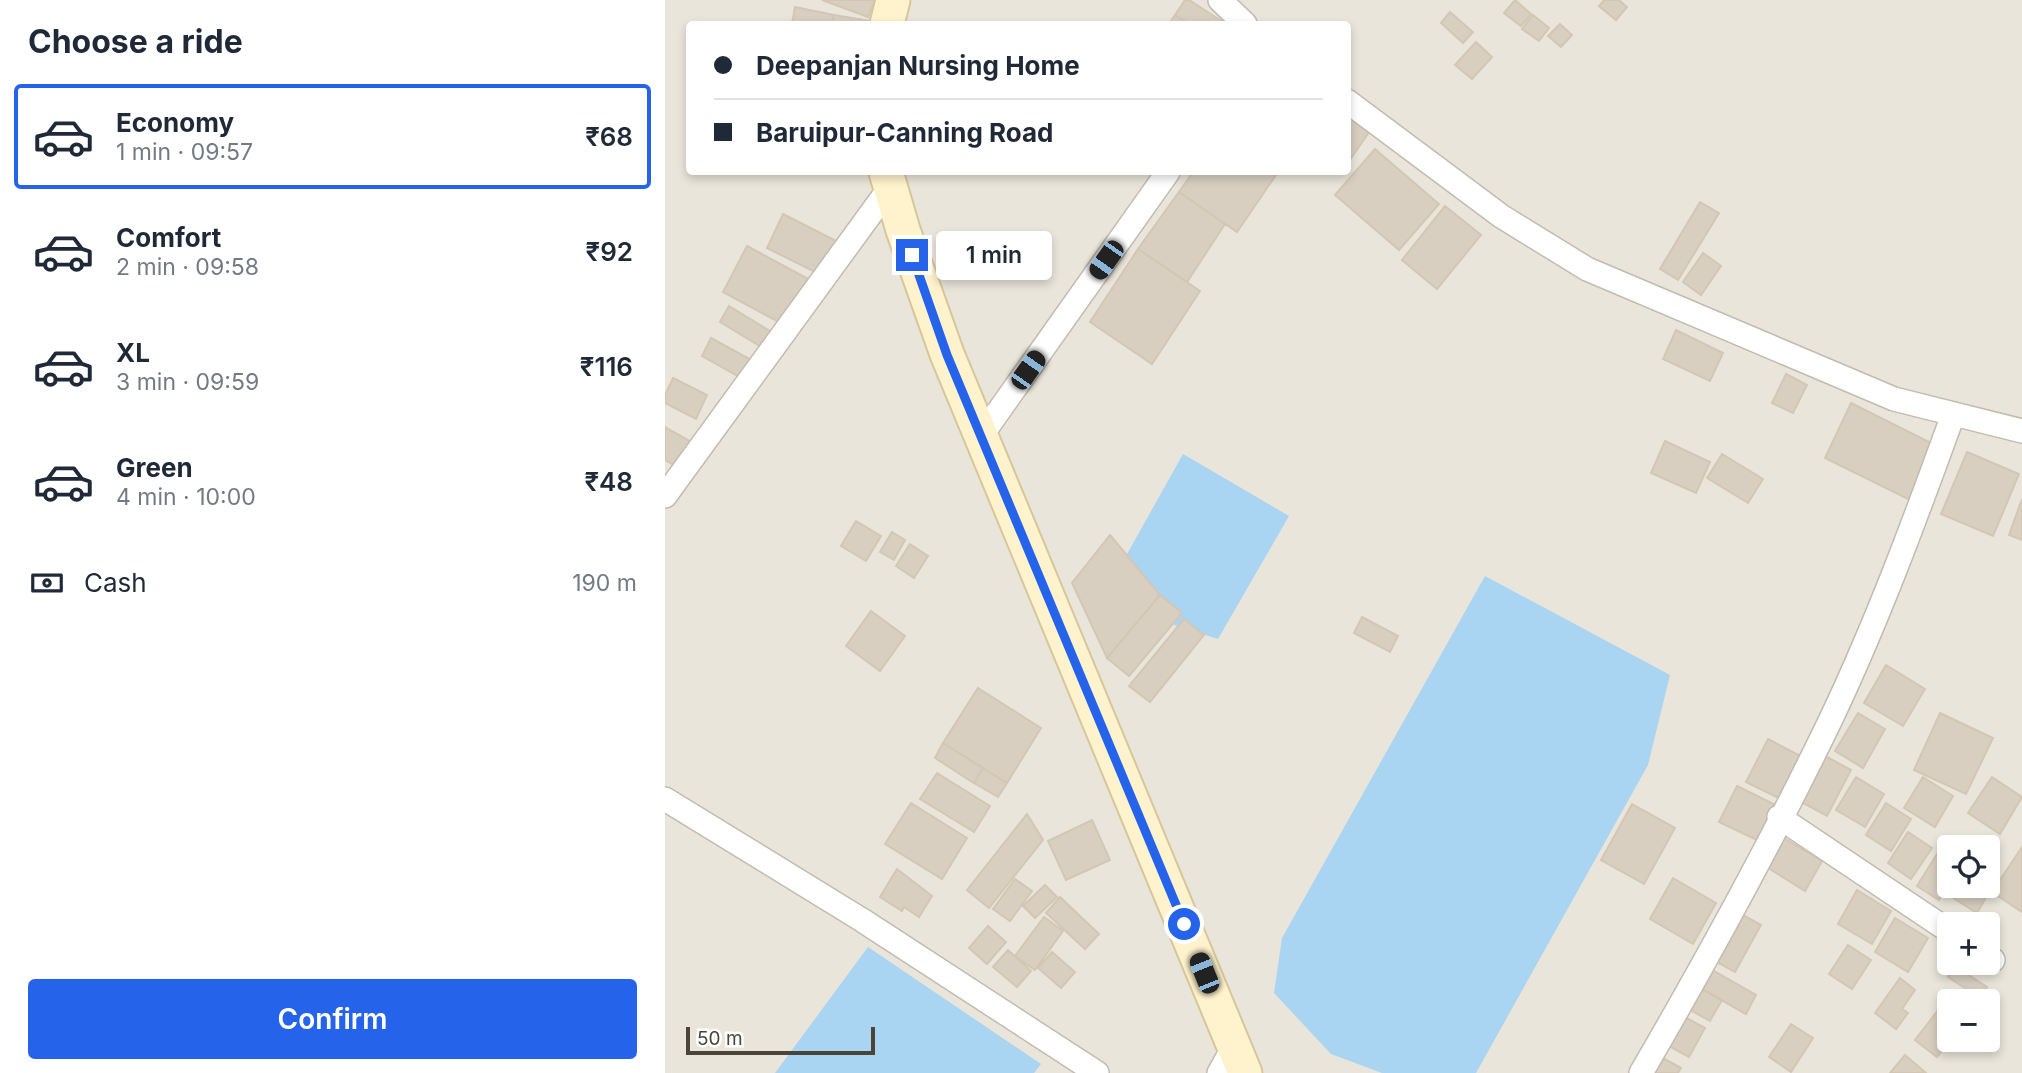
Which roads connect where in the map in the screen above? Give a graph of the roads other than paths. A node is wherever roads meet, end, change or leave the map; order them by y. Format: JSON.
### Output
{"nodes":[{"id":1,"x":893,"y":0,"type":"edge"},
{"id":2,"x":1220,"y":0,"type":"edge"},
{"id":3,"x":888,"y":21,"type":"edge"},
{"id":4,"x":1242,"y":21,"type":"edge"},
{"id":5,"x":1351,"y":104,"type":"edge"},
{"id":6,"x":1166,"y":175,"type":"edge"},
{"id":7,"x":889,"y":179,"type":"edge"},
{"id":8,"x":1954,"y":415,"type":"junction"},
{"id":9,"x":2022,"y":431,"type":"edge"},
{"id":10,"x":981,"y":436,"type":"junction"},
{"id":11,"x":665,"y":496,"type":"edge"},
{"id":12,"x":665,"y":799,"type":"edge"},
{"id":13,"x":1779,"y":817,"type":"junction"},
{"id":14,"x":1937,"y":923,"type":"edge"},
{"id":15,"x":1233,"y":1064,"type":"edge"},
{"id":16,"x":1097,"y":1073,"type":"edge"},
{"id":17,"x":1641,"y":1073,"type":"edge"}],
"edges":[{"from":1,"to":3,"type":"main road"},
{"from":2,"to":4,"type":"street"},
{"from":5,"to":8,"type":"street"},
{"from":6,"to":10,"type":"street"},
{"from":7,"to":10,"type":"main road"},
{"from":7,"to":11,"type":"street"},
{"from":8,"to":9,"type":"street"},
{"from":8,"to":13,"type":"street"},
{"from":10,"to":15,"type":"main road"},
{"from":12,"to":16,"type":"street"},
{"from":13,"to":14,"type":"street"},
{"from":13,"to":17,"type":"street"}]}
